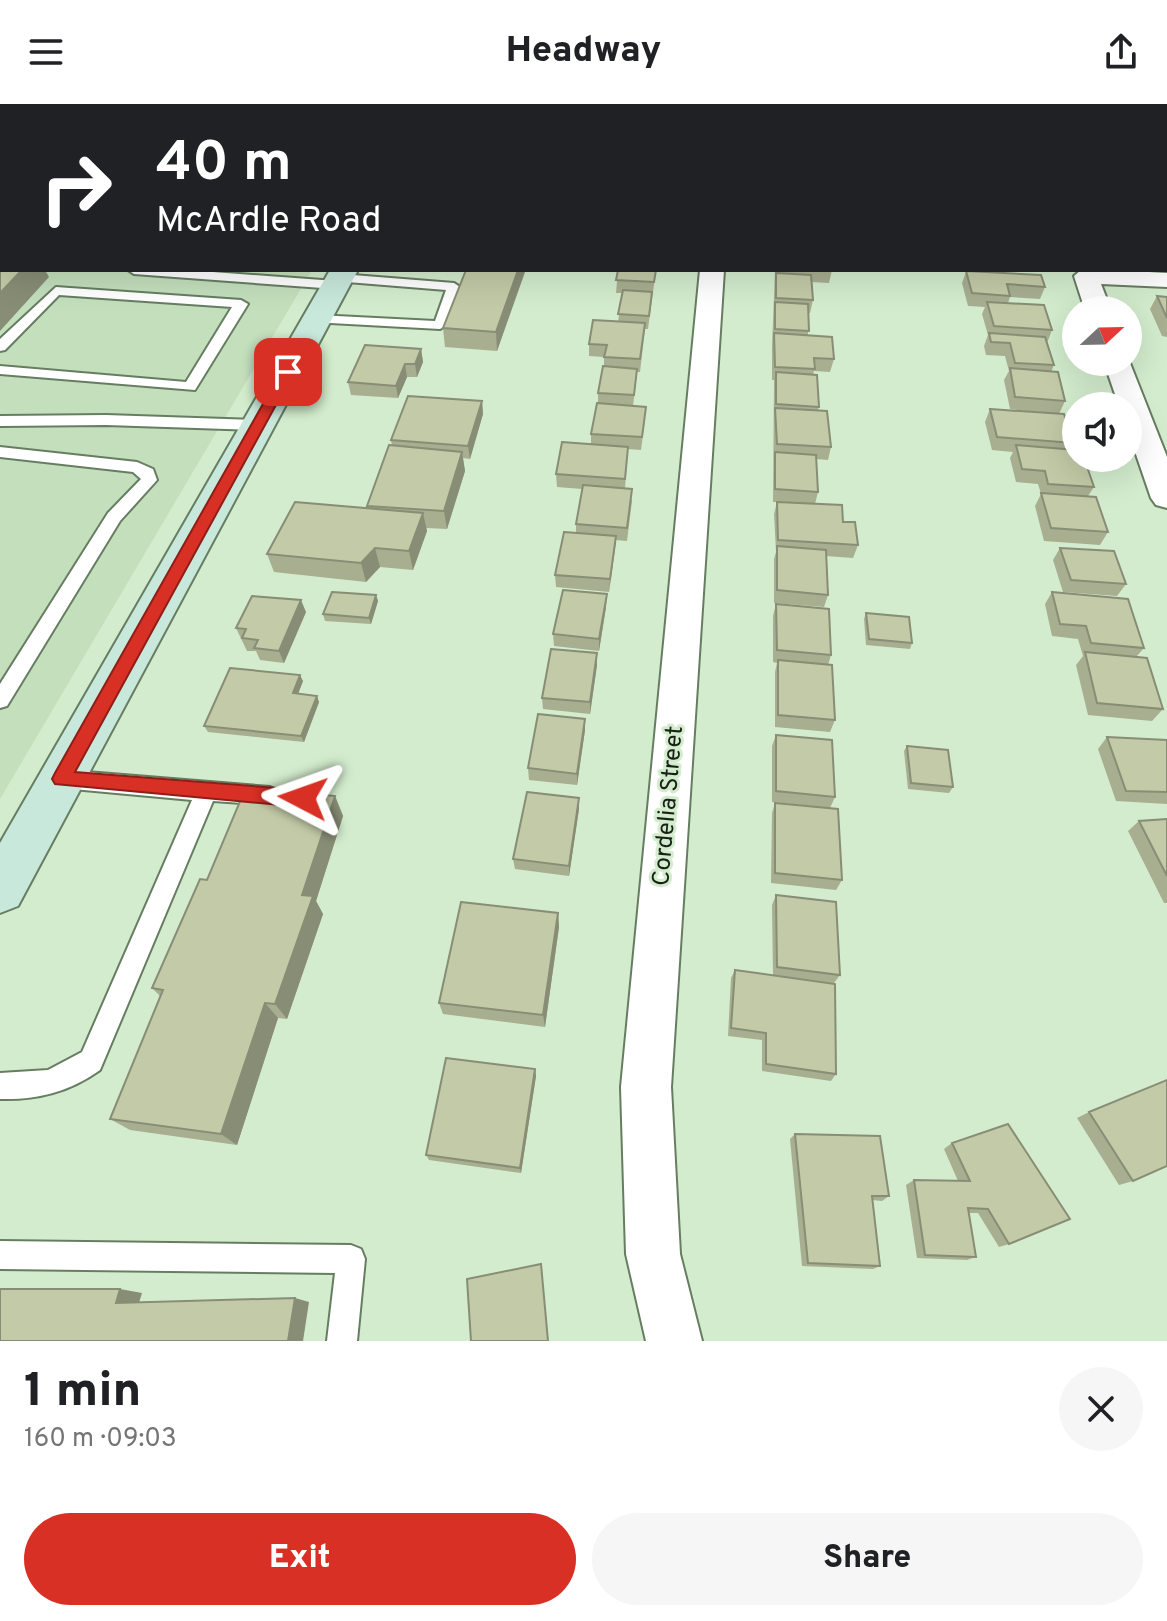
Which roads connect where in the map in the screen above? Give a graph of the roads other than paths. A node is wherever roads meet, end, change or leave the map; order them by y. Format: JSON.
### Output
{"nodes":[{"id":1,"x":186,"y":272,"type":"edge"},
{"id":2,"x":712,"y":272,"type":"edge"},
{"id":3,"x":340,"y":278,"type":"edge"},
{"id":4,"x":1167,"y":280,"type":"edge"},
{"id":5,"x":1093,"y":296,"type":"edge"},
{"id":6,"x":317,"y":319,"type":"junction"},
{"id":7,"x":0,"y":347,"type":"edge"},
{"id":8,"x":0,"y":370,"type":"edge"},
{"id":9,"x":1122,"y":376,"type":"edge"},
{"id":10,"x":0,"y":421,"type":"edge"},
{"id":11,"x":258,"y":425,"type":"junction"},
{"id":12,"x":0,"y":452,"type":"edge"},
{"id":13,"x":1167,"y":498,"type":"edge"},
{"id":14,"x":0,"y":700,"type":"edge"},
{"id":15,"x":62,"y":779,"type":"junction"},
{"id":16,"x":206,"y":792,"type":"junction"},
{"id":17,"x":289,"y":798,"type":"edge"},
{"id":18,"x":0,"y":890,"type":"edge"},
{"id":19,"x":0,"y":1086,"type":"edge"},
{"id":20,"x":0,"y":1255,"type":"edge"},
{"id":21,"x":342,"y":1341,"type":"edge"},
{"id":22,"x":674,"y":1341,"type":"edge"}],
"edges":[{"from":1,"to":3,"type":"lane"},
{"from":2,"to":22,"type":"street","name":"Cordelia Street"},
{"from":3,"to":6,"type":"main road"},
{"from":3,"to":6,"type":"lane"},
{"from":4,"to":5,"type":"street"},
{"from":6,"to":11,"type":"main road"},
{"from":7,"to":8,"type":"lane"},
{"from":9,"to":13,"type":"street"},
{"from":10,"to":11,"type":"lane"},
{"from":11,"to":15,"type":"main road"},
{"from":12,"to":14,"type":"lane"},
{"from":15,"to":16,"type":"lane"},
{"from":15,"to":18,"type":"main road"},
{"from":16,"to":17,"type":"lane"},
{"from":16,"to":19,"type":"lane"},
{"from":20,"to":21,"type":"lane"}]}
